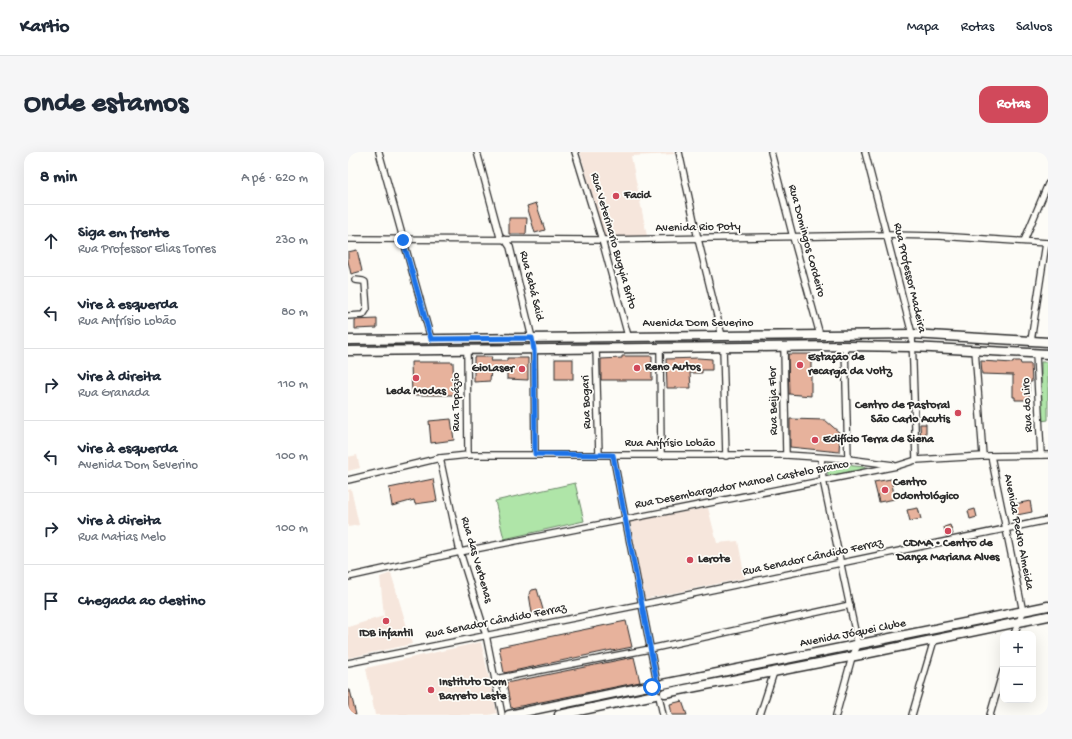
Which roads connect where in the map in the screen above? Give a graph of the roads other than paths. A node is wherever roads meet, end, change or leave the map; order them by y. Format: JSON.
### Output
{"nodes":[{"id":1,"x":379,"y":152,"type":"edge"},
{"id":2,"x":477,"y":152,"type":"edge"},
{"id":3,"x":575,"y":152,"type":"edge"},
{"id":4,"x":679,"y":152,"type":"edge"},
{"id":5,"x":771,"y":152,"type":"edge"},
{"id":6,"x":865,"y":152,"type":"edge"},
{"id":7,"x":1048,"y":184,"type":"edge"},
{"id":8,"x":887,"y":235,"type":"junction"},
{"id":9,"x":793,"y":237,"type":"junction"},
{"id":10,"x":348,"y":239,"type":"edge"},
{"id":11,"x":698,"y":239,"type":"junction"},
{"id":12,"x":403,"y":240,"type":"junction"},
{"id":13,"x":506,"y":240,"type":"junction"},
{"id":14,"x":602,"y":240,"type":"junction"},
{"id":15,"x":1024,"y":241,"type":"junction"},
{"id":16,"x":1047,"y":243,"type":"edge"},
{"id":17,"x":355,"y":280,"type":"dead end"},
{"id":18,"x":348,"y":316,"type":"edge"},
{"id":19,"x":820,"y":334,"type":"junction"},
{"id":20,"x":912,"y":334,"type":"junction"},
{"id":21,"x":628,"y":336,"type":"junction"},
{"id":22,"x":722,"y":336,"type":"junction"},
{"id":23,"x":532,"y":338,"type":"junction"},
{"id":24,"x":431,"y":339,"type":"junction"},
{"id":25,"x":348,"y":340,"type":"edge"},
{"id":26,"x":1031,"y":341,"type":"junction"},
{"id":27,"x":1048,"y":342,"type":"edge"},
{"id":28,"x":845,"y":346,"type":"junction"},
{"id":29,"x":723,"y":347,"type":"junction"},
{"id":30,"x":784,"y":347,"type":"junction"},
{"id":31,"x":912,"y":347,"type":"junction"},
{"id":32,"x":596,"y":348,"type":"junction"},
{"id":33,"x":660,"y":348,"type":"junction"},
{"id":34,"x":468,"y":350,"type":"junction"},
{"id":35,"x":534,"y":350,"type":"junction"},
{"id":36,"x":976,"y":350,"type":"junction"},
{"id":37,"x":348,"y":351,"type":"edge"},
{"id":38,"x":1036,"y":353,"type":"junction"},
{"id":39,"x":1048,"y":354,"type":"edge"},
{"id":40,"x":535,"y":454,"type":"junction"},
{"id":41,"x":468,"y":455,"type":"junction"},
{"id":42,"x":599,"y":455,"type":"junction"},
{"id":43,"x":613,"y":455,"type":"junction"},
{"id":44,"x":786,"y":455,"type":"junction"},
{"id":45,"x":1041,"y":455,"type":"junction"},
{"id":46,"x":1048,"y":455,"type":"edge"},
{"id":47,"x":661,"y":456,"type":"junction"},
{"id":48,"x":726,"y":456,"type":"junction"},
{"id":49,"x":983,"y":456,"type":"junction"},
{"id":50,"x":991,"y":456,"type":"junction"},
{"id":51,"x":440,"y":458,"type":"junction"},
{"id":52,"x":821,"y":458,"type":"junction"},
{"id":53,"x":848,"y":459,"type":"junction"},
{"id":54,"x":916,"y":460,"type":"junction"},
{"id":55,"x":897,"y":466,"type":"junction"},
{"id":56,"x":348,"y":480,"type":"edge"},
{"id":57,"x":824,"y":480,"type":"junction"},
{"id":58,"x":625,"y":519,"type":"junction"},
{"id":59,"x":1048,"y":520,"type":"edge"},
{"id":60,"x":1006,"y":530,"type":"junction"},
{"id":61,"x":460,"y":552,"type":"junction"},
{"id":62,"x":841,"y":563,"type":"junction"},
{"id":63,"x":348,"y":578,"type":"edge"},
{"id":64,"x":642,"y":604,"type":"junction"},
{"id":65,"x":850,"y":605,"type":"junction"},
{"id":66,"x":1048,"y":606,"type":"edge"},
{"id":67,"x":1023,"y":612,"type":"junction"},
{"id":68,"x":1048,"y":616,"type":"edge"},
{"id":69,"x":1018,"y":622,"type":"junction"},
{"id":70,"x":1015,"y":631,"type":"edge"},
{"id":71,"x":486,"y":635,"type":"junction"},
{"id":72,"x":934,"y":640,"type":"junction"},
{"id":73,"x":858,"y":645,"type":"junction"},
{"id":74,"x":650,"y":649,"type":"junction"},
{"id":75,"x":852,"y":657,"type":"junction"},
{"id":76,"x":348,"y":663,"type":"edge"},
{"id":77,"x":774,"y":672,"type":"junction"},
{"id":78,"x":495,"y":679,"type":"junction"},
{"id":79,"x":1000,"y":681,"type":"edge"},
{"id":80,"x":659,"y":689,"type":"junction"},
{"id":81,"x":502,"y":715,"type":"edge"},
{"id":82,"x":509,"y":715,"type":"edge"},
{"id":83,"x":559,"y":715,"type":"edge"},
{"id":84,"x":663,"y":715,"type":"edge"},
{"id":85,"x":760,"y":715,"type":"edge"},
{"id":86,"x":836,"y":715,"type":"edge"},
{"id":87,"x":912,"y":715,"type":"edge"},
{"id":88,"x":990,"y":715,"type":"edge"}],
"edges":[{"from":1,"to":12,"type":"street"},
{"from":2,"to":13,"type":"street","name":"Rua Sabá Said"},
{"from":3,"to":14,"type":"street","name":"Rua Veterinario Bugyia Brito"},
{"from":4,"to":11,"type":"street"},
{"from":5,"to":9,"type":"street","name":"Rua Domingos Cordeiro"},
{"from":6,"to":8,"type":"street","name":"Rua Professor Madeira"},
{"from":7,"to":15,"type":"street"},
{"from":8,"to":9,"type":"street","name":"Avenida Rio Poty"},
{"from":8,"to":15,"type":"street","name":"Avenida Rio Poty"},
{"from":8,"to":20,"type":"street","name":"Rua Professor Madeira"},
{"from":9,"to":11,"type":"street","name":"Avenida Rio Poty"},
{"from":9,"to":19,"type":"street","name":"Rua Domingos Cordeiro"},
{"from":10,"to":12,"type":"street","name":"Avenida Rio Poty"},
{"from":11,"to":14,"type":"street","name":"Avenida Rio Poty"},
{"from":11,"to":22,"type":"street"},
{"from":12,"to":13,"type":"street","name":"Avenida Rio Poty"},
{"from":12,"to":24,"type":"street"},
{"from":13,"to":14,"type":"street","name":"Avenida Rio Poty"},
{"from":13,"to":23,"type":"street","name":"Rua Sabá Said"},
{"from":14,"to":21,"type":"street","name":"Rua Veterinario Bugyia Brito"},
{"from":15,"to":16,"type":"street","name":"Avenida Rio Poty"},
{"from":16,"to":26,"type":"street"},
{"from":17,"to":18,"type":"street"},
{"from":19,"to":20,"type":"main road","name":"Avenida Dom Severino"},
{"from":19,"to":22,"type":"main road","name":"Avenida Dom Severino"},
{"from":20,"to":26,"type":"main road","name":"Avenida Dom Severino"},
{"from":20,"to":31,"type":"street","name":"Rua Professor Madeira"},
{"from":21,"to":22,"type":"main road","name":"Avenida Dom Severino"},
{"from":21,"to":23,"type":"main road","name":"Avenida Dom Severino"},
{"from":23,"to":24,"type":"main road","name":"Avenida Dom Severino"},
{"from":23,"to":35,"type":"street","name":"Rua Sabá Said"},
{"from":24,"to":25,"type":"main road","name":"Avenida Dom Severino"},
{"from":26,"to":27,"type":"main road","name":"Avenida Dom Severino"},
{"from":28,"to":30,"type":"main road","name":"Avenida Dom Severino"},
{"from":28,"to":31,"type":"main road","name":"Avenida Dom Severino"},
{"from":28,"to":53,"type":"street"},
{"from":29,"to":30,"type":"main road","name":"Avenida Dom Severino"},
{"from":29,"to":33,"type":"main road","name":"Avenida Dom Severino"},
{"from":29,"to":48,"type":"street"},
{"from":30,"to":44,"type":"street","name":"Rua Beija Flor"},
{"from":31,"to":36,"type":"main road","name":"Avenida Dom Severino"},
{"from":31,"to":54,"type":"street","name":"Rua Professor Madeira"},
{"from":32,"to":33,"type":"main road","name":"Avenida Dom Severino"},
{"from":32,"to":35,"type":"main road","name":"Avenida Dom Severino"},
{"from":32,"to":42,"type":"street","name":"Rua Bogari"},
{"from":33,"to":47,"type":"street"},
{"from":34,"to":35,"type":"main road","name":"Avenida Dom Severino"},
{"from":34,"to":37,"type":"main road","name":"Avenida Dom Severino"},
{"from":34,"to":41,"type":"street","name":"Rua Topázio"},
{"from":35,"to":40,"type":"street","name":"Rua Sabá Said"},
{"from":36,"to":38,"type":"main road","name":"Avenida Dom Severino"},
{"from":36,"to":49,"type":"street"},
{"from":38,"to":39,"type":"main road","name":"Avenida Dom Severino"},
{"from":38,"to":45,"type":"street","name":"Rua do Liro"},
{"from":40,"to":41,"type":"street","name":"Rua Anfrísio Lobão"},
{"from":40,"to":42,"type":"street","name":"Rua Anfrísio Lobão"},
{"from":41,"to":51,"type":"street","name":"Rua Anfrísio Lobão"},
{"from":42,"to":43,"type":"street","name":"Rua Anfrísio Lobão"},
{"from":43,"to":47,"type":"street","name":"Rua Anfrísio Lobão"},
{"from":43,"to":58,"type":"street"},
{"from":44,"to":48,"type":"street","name":"Rua Anfrísio Lobão"},
{"from":44,"to":52,"type":"street","name":"Rua Anfrísio Lobão"},
{"from":45,"to":46,"type":"street","name":"Rua Desembargador Manoel Castelo Branco"},
{"from":45,"to":50,"type":"street","name":"Rua Desembargador Manoel Castelo Branco"},
{"from":47,"to":48,"type":"street","name":"Rua Anfrísio Lobão"},
{"from":49,"to":50,"type":"street","name":"Rua Desembargador Manoel Castelo Branco"},
{"from":49,"to":54,"type":"street","name":"Rua Desembargador Manoel Castelo Branco"},
{"from":50,"to":60,"type":"street","name":"Avenida Pedro Almeida"},
{"from":51,"to":56,"type":"street","name":"Rua Anfrísio Lobão"},
{"from":51,"to":61,"type":"street","name":"Rua das Verbenas"},
{"from":52,"to":53,"type":"street","name":"Rua Anfrísio Lobão"},
{"from":52,"to":57,"type":"street"},
{"from":53,"to":55,"type":"street","name":"Rua Anfrísio Lobão"},
{"from":54,"to":55,"type":"street","name":"Rua Desembargador Manoel Castelo Branco"},
{"from":55,"to":57,"type":"street","name":"Rua Desembargador Manoel Castelo Branco"},
{"from":57,"to":58,"type":"street","name":"Rua Desembargador Manoel Castelo Branco"},
{"from":57,"to":62,"type":"street"},
{"from":58,"to":61,"type":"street","name":"Rua Desembargador Manoel Castelo Branco"},
{"from":58,"to":64,"type":"street"},
{"from":59,"to":60,"type":"street","name":"Rua Senador Cândido Ferraz"},
{"from":60,"to":62,"type":"street","name":"Rua Senador Cândido Ferraz"},
{"from":60,"to":67,"type":"street","name":"Avenida Pedro Almeida"},
{"from":61,"to":63,"type":"street","name":"Rua Desembargador Manoel Castelo Branco"},
{"from":61,"to":71,"type":"street","name":"Rua das Verbenas"},
{"from":62,"to":64,"type":"street","name":"Rua Senador Cândido Ferraz"},
{"from":62,"to":65,"type":"street"},
{"from":64,"to":71,"type":"street","name":"Rua Senador Cândido Ferraz"},
{"from":64,"to":74,"type":"street"},
{"from":65,"to":73,"type":"street"},
{"from":65,"to":74,"type":"street"},
{"from":66,"to":67,"type":"main road","name":"Avenida Jóquei Clube"},
{"from":67,"to":69,"type":"street"},
{"from":67,"to":73,"type":"main road","name":"Avenida Jóquei Clube"},
{"from":68,"to":69,"type":"main road","name":"Avenida Jóquei Clube"},
{"from":69,"to":70,"type":"street"},
{"from":69,"to":72,"type":"main road","name":"Avenida Jóquei Clube"},
{"from":71,"to":76,"type":"street","name":"Rua Senador Cândido Ferraz"},
{"from":71,"to":78,"type":"street","name":"Rua das Verbenas"},
{"from":72,"to":75,"type":"main road","name":"Avenida Jóquei Clube"},
{"from":72,"to":87,"type":"street"},
{"from":73,"to":75,"type":"street"},
{"from":73,"to":80,"type":"main road","name":"Avenida Jóquei Clube"},
{"from":74,"to":78,"type":"street"},
{"from":74,"to":80,"type":"street"},
{"from":75,"to":77,"type":"main road","name":"Avenida Jóquei Clube"},
{"from":75,"to":86,"type":"street"},
{"from":77,"to":80,"type":"main road","name":"Avenida Jóquei Clube"},
{"from":77,"to":85,"type":"street"},
{"from":78,"to":81,"type":"street","name":"Rua das Verbenas"},
{"from":79,"to":88,"type":"street"},
{"from":80,"to":82,"type":"main road","name":"Avenida Jóquei Clube"},
{"from":80,"to":83,"type":"main road","name":"Avenida Jóquei Clube"},
{"from":80,"to":84,"type":"street"}]}
